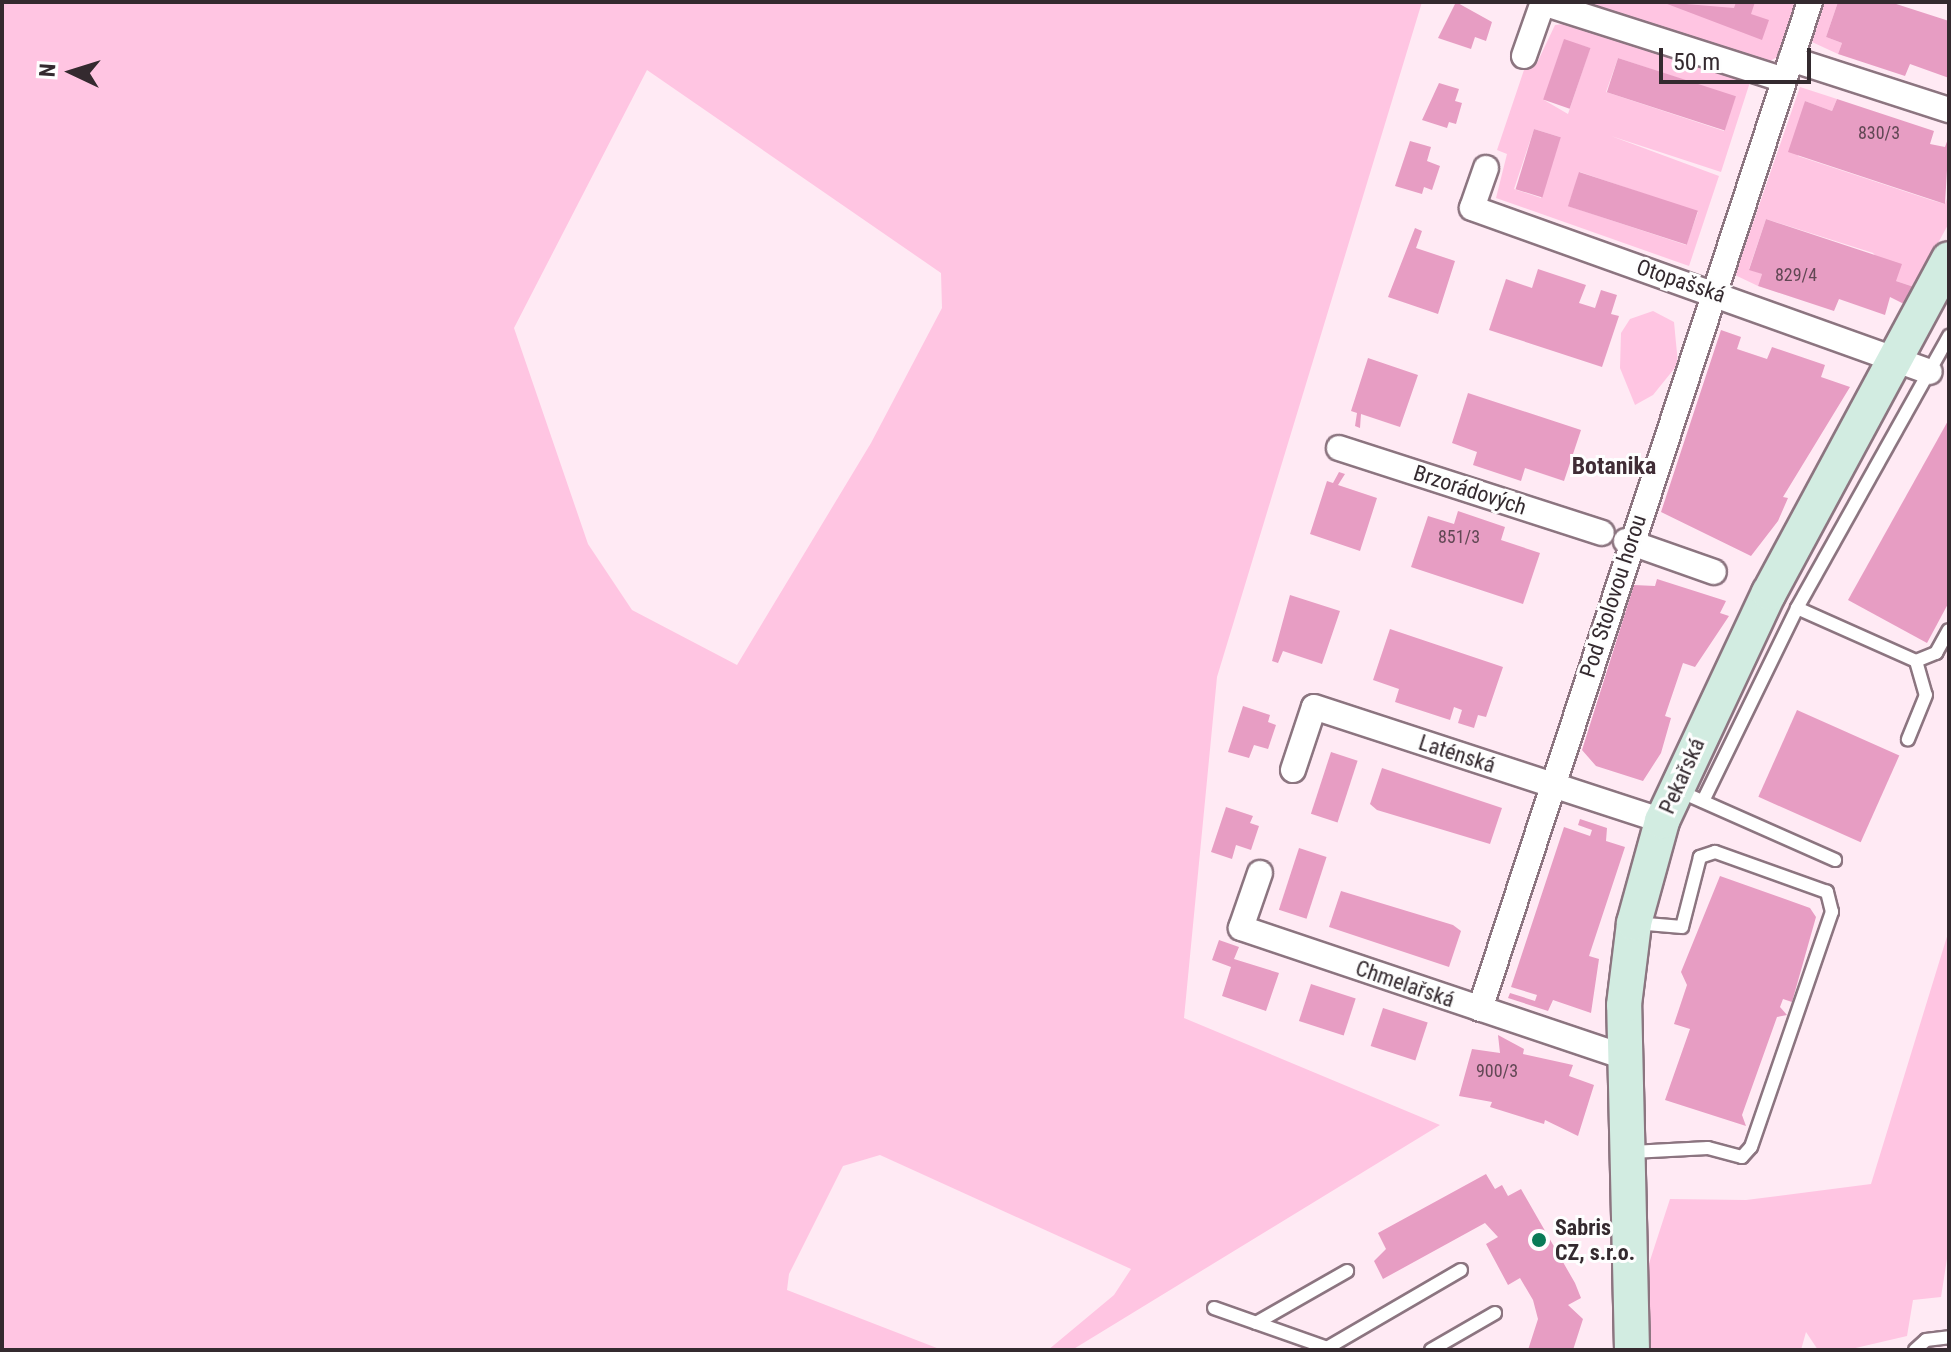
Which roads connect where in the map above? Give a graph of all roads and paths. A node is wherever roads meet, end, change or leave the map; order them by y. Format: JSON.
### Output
{"nodes":[{"id":1,"x":1543,"y":2,"type":"edge"},
{"id":2,"x":1810,"y":2,"type":"edge"},
{"id":3,"x":1524,"y":56,"type":"dead end"},
{"id":4,"x":1788,"y":70,"type":"junction"},
{"id":5,"x":1949,"y":110,"type":"edge"},
{"id":6,"x":1486,"y":168,"type":"dead end"},
{"id":7,"x":1949,"y":259,"type":"edge"},
{"id":8,"x":1711,"y":291,"type":"junction"},
{"id":9,"x":1949,"y":336,"type":"edge"},
{"id":10,"x":1896,"y":356,"type":"junction"},
{"id":11,"x":1929,"y":372,"type":"junction"},
{"id":12,"x":1339,"y":448,"type":"dead end"},
{"id":13,"x":1602,"y":533,"type":"dead end"},
{"id":14,"x":1628,"y":542,"type":"junction"},
{"id":15,"x":1714,"y":572,"type":"dead end"},
{"id":16,"x":1797,"y":608,"type":"junction"},
{"id":17,"x":1949,"y":630,"type":"edge"},
{"id":18,"x":1916,"y":661,"type":"junction"},
{"id":19,"x":1908,"y":739,"type":"dead end"},
{"id":20,"x":1293,"y":770,"type":"dead end"},
{"id":21,"x":1550,"y":785,"type":"junction"},
{"id":22,"x":1689,"y":795,"type":"junction"},
{"id":23,"x":1662,"y":821,"type":"junction"},
{"id":24,"x":1835,"y":860,"type":"dead end"},
{"id":25,"x":1260,"y":873,"type":"dead end"},
{"id":26,"x":1634,"y":923,"type":"junction"},
{"id":27,"x":1480,"y":1009,"type":"junction"},
{"id":28,"x":1624,"y":1057,"type":"junction"},
{"id":29,"x":1628,"y":1152,"type":"junction"},
{"id":30,"x":1461,"y":1270,"type":"dead end"},
{"id":31,"x":1347,"y":1271,"type":"dead end"},
{"id":32,"x":1214,"y":1308,"type":"dead end"},
{"id":33,"x":1495,"y":1313,"type":"dead end"},
{"id":34,"x":1256,"y":1323,"type":"junction"},
{"id":35,"x":1949,"y":1337,"type":"edge"},
{"id":36,"x":1330,"y":1349,"type":"edge"},
{"id":37,"x":1431,"y":1350,"type":"edge"},
{"id":38,"x":1632,"y":1350,"type":"edge"},
{"id":39,"x":1915,"y":1350,"type":"edge"}],
"edges":[{"from":1,"to":3,"type":"street"},
{"from":1,"to":4,"type":"street"},
{"from":2,"to":4,"type":"street","name":"Pod Stolovou horou"},
{"from":4,"to":5,"type":"street"},
{"from":4,"to":8,"type":"street","name":"Pod Stolovou horou"},
{"from":6,"to":8,"type":"street","name":"Otopašská"},
{"from":7,"to":10,"type":"street","name":"Pekařská"},
{"from":8,"to":10,"type":"street","name":"Otopašská"},
{"from":8,"to":14,"type":"street","name":"Pod Stolovou horou"},
{"from":9,"to":11,"type":"lane","name":"Pekařská"},
{"from":10,"to":11,"type":"street","name":"Otopašská"},
{"from":10,"to":22,"type":"street","name":"Pekařská"},
{"from":11,"to":16,"type":"lane","name":"Pekařská"},
{"from":12,"to":13,"type":"street","name":"Brzorádových"},
{"from":14,"to":15,"type":"street"},
{"from":14,"to":21,"type":"street","name":"Pod Stolovou horou"},
{"from":16,"to":18,"type":"lane"},
{"from":16,"to":22,"type":"lane","name":"Pekařská"},
{"from":17,"to":18,"type":"lane"},
{"from":18,"to":19,"type":"lane"},
{"from":20,"to":21,"type":"street","name":"Laténská"},
{"from":21,"to":23,"type":"street","name":"Laténská"},
{"from":21,"to":27,"type":"street","name":"Pod Stolovou horou"},
{"from":22,"to":23,"type":"street","name":"Pekařská"},
{"from":22,"to":24,"type":"lane"},
{"from":23,"to":26,"type":"street","name":"Pekařská"},
{"from":25,"to":27,"type":"street","name":"Chmelařská"},
{"from":26,"to":28,"type":"street","name":"Pekařská"},
{"from":26,"to":29,"type":"lane"},
{"from":27,"to":28,"type":"street","name":"Chmelařská"},
{"from":28,"to":29,"type":"street","name":"Pekařská"},
{"from":29,"to":38,"type":"street","name":"Pekařská"},
{"from":30,"to":36,"type":"lane"},
{"from":31,"to":34,"type":"lane"},
{"from":32,"to":34,"type":"lane"},
{"from":33,"to":37,"type":"lane"},
{"from":34,"to":36,"type":"lane"},
{"from":35,"to":39,"type":"lane"}]}
